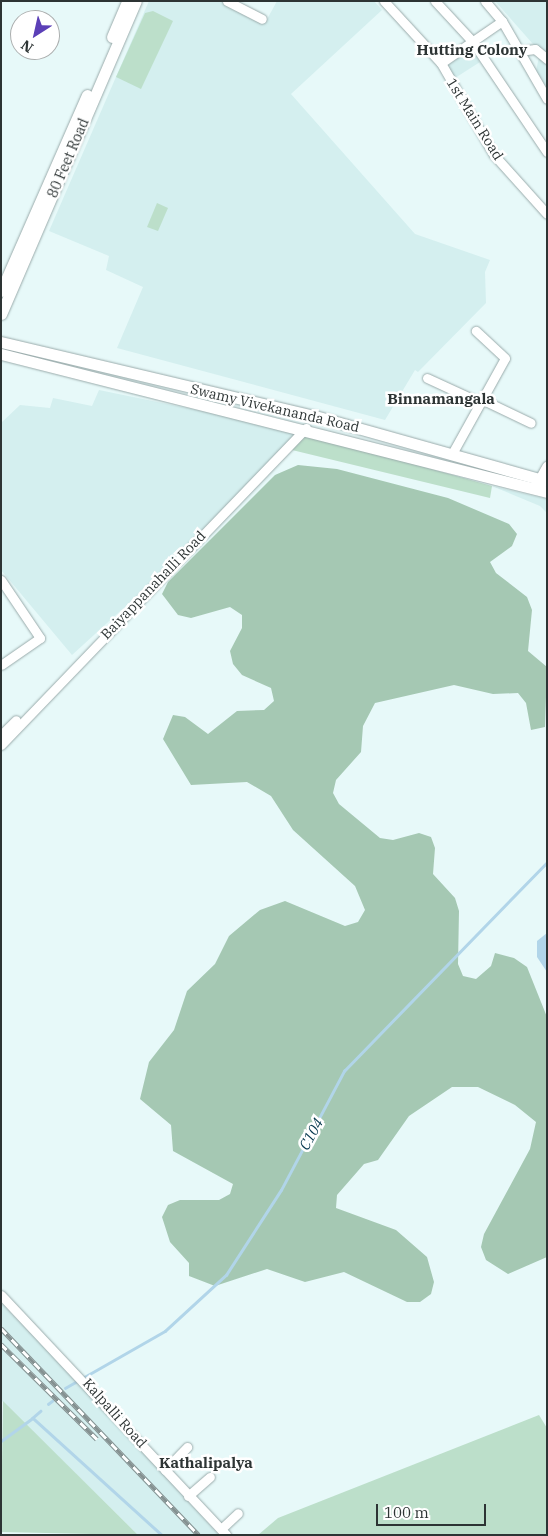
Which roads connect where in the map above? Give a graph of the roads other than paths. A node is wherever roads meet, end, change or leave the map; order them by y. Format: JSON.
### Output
{"nodes":[{"id":1,"x":127,"y":1,"type":"edge"},
{"id":2,"x":136,"y":1,"type":"edge"},
{"id":3,"x":227,"y":1,"type":"edge"},
{"id":4,"x":384,"y":1,"type":"edge"},
{"id":5,"x":435,"y":1,"type":"edge"},
{"id":6,"x":485,"y":1,"type":"edge"},
{"id":7,"x":262,"y":19,"type":"dead end"},
{"id":8,"x":502,"y":21,"type":"junction"},
{"id":9,"x":472,"y":41,"type":"junction"},
{"id":10,"x":520,"y":51,"type":"junction"},
{"id":11,"x":547,"y":59,"type":"edge"},
{"id":12,"x":441,"y":63,"type":"junction"},
{"id":13,"x":547,"y":99,"type":"edge"},
{"id":14,"x":547,"y":152,"type":"edge"},
{"id":15,"x":547,"y":214,"type":"edge"},
{"id":16,"x":1,"y":291,"type":"edge"},
{"id":17,"x":1,"y":314,"type":"edge"},
{"id":18,"x":476,"y":331,"type":"dead end"},
{"id":19,"x":1,"y":342,"type":"edge"},
{"id":20,"x":1,"y":354,"type":"edge"},
{"id":21,"x":427,"y":378,"type":"dead end"},
{"id":22,"x":480,"y":401,"type":"junction"},
{"id":23,"x":531,"y":423,"type":"dead end"},
{"id":24,"x":306,"y":428,"type":"junction"},
{"id":25,"x":452,"y":452,"type":"junction"},
{"id":26,"x":547,"y":466,"type":"edge"},
{"id":27,"x":543,"y":487,"type":"edge"},
{"id":28,"x":1,"y":580,"type":"edge"},
{"id":29,"x":92,"y":648,"type":"junction"},
{"id":30,"x":1,"y":665,"type":"edge"},
{"id":31,"x":1,"y":735,"type":"edge"},
{"id":32,"x":1,"y":745,"type":"edge"},
{"id":33,"x":1,"y":752,"type":"edge"},
{"id":34,"x":1,"y":1294,"type":"edge"},
{"id":35,"x":188,"y":1447,"type":"dead end"},
{"id":36,"x":165,"y":1470,"type":"junction"},
{"id":37,"x":210,"y":1477,"type":"dead end"},
{"id":38,"x":188,"y":1496,"type":"junction"},
{"id":39,"x":238,"y":1513,"type":"dead end"},
{"id":40,"x":224,"y":1532,"type":"edge"}],
"edges":[{"from":1,"to":16,"type":"main road","name":"80 Feet Road"},
{"from":2,"to":17,"type":"main road","name":"80 Feet Road"},
{"from":3,"to":7,"type":"street"},
{"from":4,"to":12,"type":"street","name":"1st Main Road"},
{"from":5,"to":9,"type":"street"},
{"from":6,"to":8,"type":"street"},
{"from":8,"to":9,"type":"street"},
{"from":8,"to":10,"type":"street"},
{"from":9,"to":12,"type":"street"},
{"from":9,"to":14,"type":"street"},
{"from":10,"to":11,"type":"street"},
{"from":10,"to":13,"type":"street"},
{"from":12,"to":15,"type":"street","name":"1st Main Road"},
{"from":18,"to":22,"type":"street"},
{"from":19,"to":25,"type":"main road","name":"Swamy Vivekananda Road"},
{"from":20,"to":24,"type":"main road","name":"Swamy Vivekananda Road"},
{"from":21,"to":22,"type":"street"},
{"from":22,"to":23,"type":"street"},
{"from":22,"to":25,"type":"street"},
{"from":24,"to":27,"type":"main road","name":"Swamy Vivekananda Road"},
{"from":24,"to":29,"type":"street","name":"Baiyappanahalli Road"},
{"from":25,"to":27,"type":"main road","name":"Swamy Vivekananda Road"},
{"from":26,"to":27,"type":"main road"},
{"from":28,"to":30,"type":"street"},
{"from":29,"to":31,"type":"street"},
{"from":29,"to":32,"type":"street","name":"Baiyappanahalli Road"},
{"from":29,"to":33,"type":"street"},
{"from":34,"to":36,"type":"street","name":"Kalpalli Road"},
{"from":35,"to":36,"type":"street"},
{"from":36,"to":38,"type":"street","name":"Kalpalli Road"},
{"from":37,"to":38,"type":"street"},
{"from":38,"to":40,"type":"street","name":"Kalpalli Road"},
{"from":39,"to":40,"type":"street"}]}
